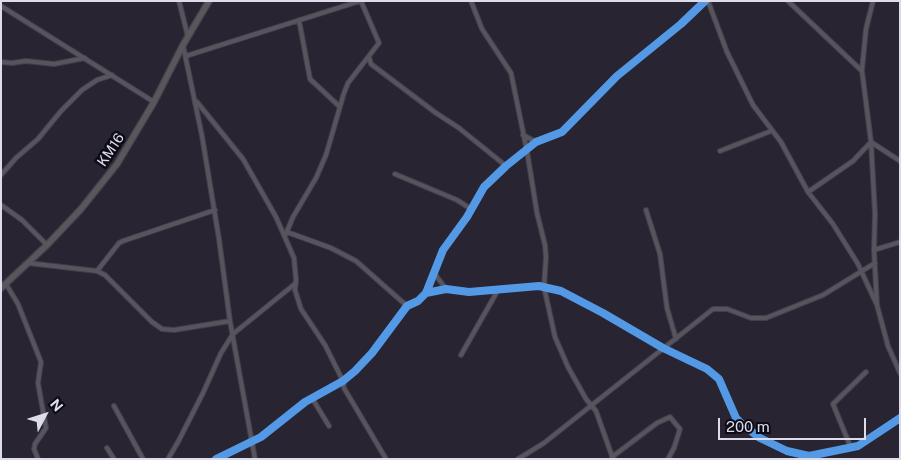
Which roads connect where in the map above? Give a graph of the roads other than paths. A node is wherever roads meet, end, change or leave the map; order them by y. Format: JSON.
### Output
{"nodes":[{"id":1,"x":179,"y":1,"type":"edge"},
{"id":2,"x":209,"y":1,"type":"edge"},
{"id":3,"x":360,"y":1,"type":"edge"},
{"id":4,"x":471,"y":1,"type":"edge"},
{"id":5,"x":706,"y":1,"type":"edge"},
{"id":6,"x":788,"y":1,"type":"edge"},
{"id":7,"x":873,"y":1,"type":"edge"},
{"id":8,"x":1,"y":6,"type":"edge"},
{"id":9,"x":299,"y":20,"type":"junction"},
{"id":10,"x":188,"y":37,"type":"junction"},
{"id":11,"x":183,"y":45,"type":"junction"},
{"id":12,"x":186,"y":56,"type":"junction"},
{"id":13,"x":369,"y":56,"type":"junction"},
{"id":14,"x":85,"y":58,"type":"junction"},
{"id":15,"x":1,"y":62,"type":"edge"},
{"id":16,"x":371,"y":64,"type":"junction"},
{"id":17,"x":362,"y":65,"type":"junction"},
{"id":18,"x":862,"y":71,"type":"junction"},
{"id":19,"x":112,"y":75,"type":"junction"},
{"id":20,"x":195,"y":100,"type":"junction"},
{"id":21,"x":154,"y":102,"type":"junction"},
{"id":22,"x":340,"y":107,"type":"junction"},
{"id":23,"x":771,"y":131,"type":"junction"},
{"id":24,"x":523,"y":135,"type":"junction"},
{"id":25,"x":536,"y":142,"type":"junction"},
{"id":26,"x":871,"y":142,"type":"junction"},
{"id":27,"x":527,"y":151,"type":"junction"},
{"id":28,"x":720,"y":151,"type":"dead end"},
{"id":29,"x":900,"y":161,"type":"edge"},
{"id":30,"x":506,"y":166,"type":"junction"},
{"id":31,"x":395,"y":174,"type":"dead end"},
{"id":32,"x":1,"y":175,"type":"edge"},
{"id":33,"x":808,"y":192,"type":"junction"},
{"id":34,"x":1,"y":205,"type":"edge"},
{"id":35,"x":471,"y":209,"type":"junction"},
{"id":36,"x":214,"y":210,"type":"junction"},
{"id":37,"x":646,"y":210,"type":"dead end"},
{"id":38,"x":286,"y":234,"type":"junction"},
{"id":39,"x":900,"y":242,"type":"edge"},
{"id":40,"x":47,"y":245,"type":"junction"},
{"id":41,"x":874,"y":250,"type":"junction"},
{"id":42,"x":28,"y":263,"type":"junction"},
{"id":43,"x":875,"y":263,"type":"junction"},
{"id":44,"x":98,"y":271,"type":"junction"},
{"id":45,"x":861,"y":271,"type":"junction"},
{"id":46,"x":434,"y":273,"type":"junction"},
{"id":47,"x":296,"y":283,"type":"junction"},
{"id":48,"x":4,"y":286,"type":"edge"},
{"id":49,"x":544,"y":287,"type":"junction"},
{"id":50,"x":446,"y":289,"type":"junction"},
{"id":51,"x":498,"y":290,"type":"junction"},
{"id":52,"x":426,"y":293,"type":"junction"},
{"id":53,"x":876,"y":304,"type":"junction"},
{"id":54,"x":407,"y":306,"type":"junction"},
{"id":55,"x":230,"y":321,"type":"junction"},
{"id":56,"x":233,"y":334,"type":"junction"},
{"id":57,"x":676,"y":339,"type":"junction"},
{"id":58,"x":663,"y":348,"type":"junction"},
{"id":59,"x":461,"y":355,"type":"dead end"},
{"id":60,"x":866,"y":372,"type":"dead end"},
{"id":61,"x":900,"y":373,"type":"edge"},
{"id":62,"x":343,"y":381,"type":"junction"},
{"id":63,"x":312,"y":398,"type":"junction"},
{"id":64,"x":114,"y":406,"type":"dead end"},
{"id":65,"x":591,"y":406,"type":"junction"},
{"id":66,"x":900,"y":418,"type":"edge"},
{"id":67,"x":329,"y":426,"type":"dead end"},
{"id":68,"x":251,"y":442,"type":"junction"},
{"id":69,"x":107,"y":448,"type":"dead end"},
{"id":70,"x":851,"y":448,"type":"junction"},
{"id":71,"x":810,"y":457,"type":"edge"},
{"id":72,"x":384,"y":458,"type":"edge"},
{"id":73,"x":612,"y":458,"type":"edge"},
{"id":74,"x":38,"y":459,"type":"edge"},
{"id":75,"x":114,"y":459,"type":"edge"},
{"id":76,"x":144,"y":459,"type":"edge"},
{"id":77,"x":168,"y":459,"type":"edge"},
{"id":78,"x":216,"y":459,"type":"edge"},
{"id":79,"x":255,"y":459,"type":"edge"},
{"id":80,"x":518,"y":459,"type":"edge"},
{"id":81,"x":668,"y":459,"type":"edge"}],
"edges":[{"from":1,"to":10,"type":"street"},
{"from":2,"to":10,"type":"street","name":"KM16"},
{"from":3,"to":9,"type":"street"},
{"from":3,"to":13,"type":"street"},
{"from":4,"to":24,"type":"street"},
{"from":5,"to":23,"type":"street"},
{"from":5,"to":25,"type":"street"},
{"from":6,"to":18,"type":"street"},
{"from":7,"to":18,"type":"street"},
{"from":8,"to":14,"type":"street"},
{"from":9,"to":12,"type":"street"},
{"from":9,"to":22,"type":"street"},
{"from":10,"to":11,"type":"street","name":"KM16"},
{"from":11,"to":12,"type":"street"},
{"from":11,"to":21,"type":"street","name":"KM16"},
{"from":12,"to":20,"type":"street"},
{"from":13,"to":16,"type":"street"},
{"from":13,"to":17,"type":"street"},
{"from":14,"to":15,"type":"street"},
{"from":14,"to":19,"type":"street"},
{"from":16,"to":17,"type":"street"},
{"from":16,"to":30,"type":"street"},
{"from":17,"to":22,"type":"street"},
{"from":18,"to":26,"type":"street"},
{"from":19,"to":21,"type":"street"},
{"from":19,"to":32,"type":"street"},
{"from":20,"to":36,"type":"street"},
{"from":20,"to":38,"type":"street"},
{"from":21,"to":40,"type":"street","name":"KM16"},
{"from":22,"to":38,"type":"street"},
{"from":23,"to":28,"type":"street"},
{"from":23,"to":33,"type":"street"},
{"from":24,"to":25,"type":"street"},
{"from":24,"to":27,"type":"street"},
{"from":25,"to":27,"type":"street"},
{"from":26,"to":29,"type":"street"},
{"from":26,"to":33,"type":"street"},
{"from":26,"to":41,"type":"street"},
{"from":27,"to":30,"type":"street"},
{"from":27,"to":49,"type":"street"},
{"from":30,"to":35,"type":"street"},
{"from":31,"to":35,"type":"street"},
{"from":33,"to":45,"type":"street"},
{"from":34,"to":40,"type":"street"},
{"from":35,"to":46,"type":"street"},
{"from":36,"to":44,"type":"street"},
{"from":36,"to":55,"type":"street"},
{"from":37,"to":57,"type":"street"},
{"from":38,"to":47,"type":"street"},
{"from":38,"to":54,"type":"street"},
{"from":39,"to":41,"type":"street"},
{"from":40,"to":42,"type":"street","name":"KM16"},
{"from":41,"to":43,"type":"street"},
{"from":42,"to":44,"type":"street"},
{"from":42,"to":48,"type":"street","name":"KM16"},
{"from":43,"to":45,"type":"street"},
{"from":43,"to":53,"type":"street"},
{"from":44,"to":55,"type":"street"},
{"from":45,"to":53,"type":"street"},
{"from":45,"to":57,"type":"street"},
{"from":46,"to":50,"type":"street"},
{"from":46,"to":52,"type":"street"},
{"from":47,"to":56,"type":"street"},
{"from":47,"to":62,"type":"street"},
{"from":48,"to":74,"type":"street"},
{"from":49,"to":51,"type":"street"},
{"from":49,"to":58,"type":"street"},
{"from":49,"to":65,"type":"street"},
{"from":50,"to":51,"type":"street"},
{"from":50,"to":52,"type":"street"},
{"from":51,"to":59,"type":"street"},
{"from":52,"to":54,"type":"street"},
{"from":53,"to":61,"type":"street"},
{"from":54,"to":62,"type":"street"},
{"from":55,"to":56,"type":"street"},
{"from":56,"to":68,"type":"street"},
{"from":56,"to":77,"type":"street"},
{"from":57,"to":58,"type":"street"},
{"from":58,"to":65,"type":"street"},
{"from":58,"to":71,"type":"street"},
{"from":60,"to":70,"type":"street"},
{"from":62,"to":63,"type":"street"},
{"from":62,"to":72,"type":"street"},
{"from":63,"to":67,"type":"street"},
{"from":63,"to":68,"type":"street"},
{"from":64,"to":76,"type":"street"},
{"from":65,"to":73,"type":"street"},
{"from":65,"to":80,"type":"street"},
{"from":66,"to":70,"type":"street"},
{"from":68,"to":78,"type":"street"},
{"from":68,"to":79,"type":"street"},
{"from":69,"to":75,"type":"street"},
{"from":70,"to":71,"type":"street"},
{"from":73,"to":81,"type":"street"}]}
